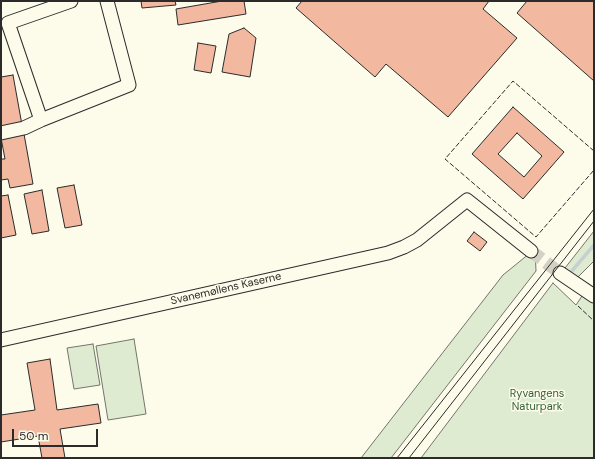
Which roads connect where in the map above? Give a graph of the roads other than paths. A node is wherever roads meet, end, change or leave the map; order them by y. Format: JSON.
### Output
{"nodes":[{"id":1,"x":71,"y":1,"type":"edge"},
{"id":2,"x":107,"y":1,"type":"edge"},
{"id":3,"x":5,"y":25,"type":"edge"},
{"id":4,"x":41,"y":120,"type":"junction"},
{"id":5,"x":1,"y":133,"type":"edge"},
{"id":6,"x":531,"y":252,"type":"tunnel mouth"},
{"id":7,"x":560,"y":273,"type":"tunnel mouth"},
{"id":8,"x":594,"y":296,"type":"edge"},
{"id":9,"x":1,"y":340,"type":"edge"}],
"edges":[{"from":1,"to":3,"type":"lane"},
{"from":2,"to":4,"type":"lane"},
{"from":3,"to":4,"type":"lane"},
{"from":4,"to":5,"type":"lane"},
{"from":6,"to":9,"type":"lane","name":"Svanemøllens Kaserne"},
{"from":7,"to":8,"type":"lane"}]}
